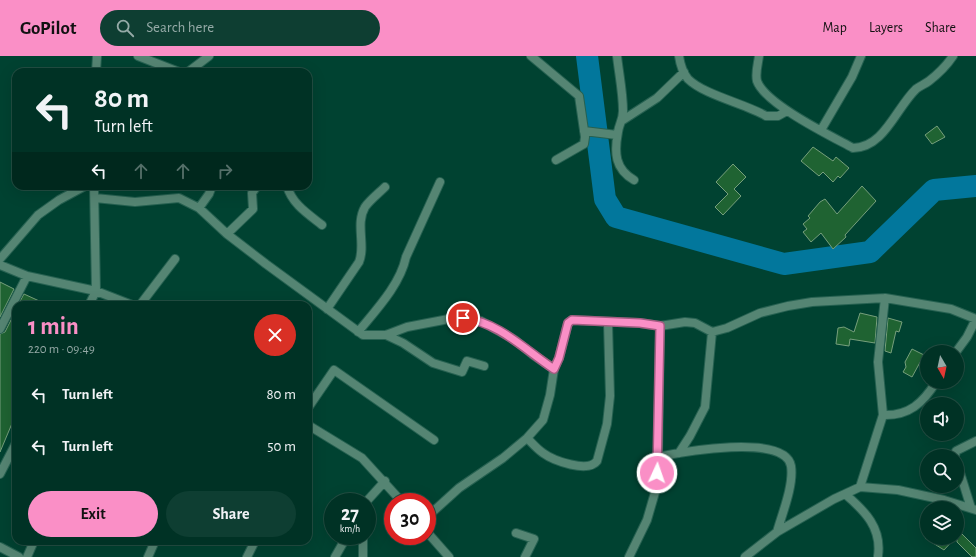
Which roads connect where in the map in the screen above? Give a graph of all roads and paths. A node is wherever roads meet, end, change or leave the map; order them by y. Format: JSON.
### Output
{"nodes":[{"id":1,"x":97,"y":56,"type":"edge"},
{"id":2,"x":138,"y":56,"type":"edge"},
{"id":3,"x":209,"y":56,"type":"edge"},
{"id":4,"x":531,"y":56,"type":"edge"},
{"id":5,"x":616,"y":56,"type":"edge"},
{"id":6,"x":679,"y":56,"type":"edge"},
{"id":7,"x":759,"y":56,"type":"edge"},
{"id":8,"x":861,"y":56,"type":"edge"},
{"id":9,"x":953,"y":56,"type":"edge"},
{"id":10,"x":96,"y":68,"type":"edge"},
{"id":11,"x":169,"y":68,"type":"edge"},
{"id":12,"x":193,"y":68,"type":"edge"},
{"id":13,"x":684,"y":72,"type":"junction"},
{"id":14,"x":787,"y":111,"type":"junction"},
{"id":15,"x":623,"y":120,"type":"junction"},
{"id":16,"x":821,"y":130,"type":"junction"},
{"id":17,"x":585,"y":131,"type":"junction"},
{"id":18,"x":617,"y":135,"type":"junction"},
{"id":19,"x":556,"y":160,"type":"dead end"},
{"id":20,"x":634,"y":180,"type":"dead end"},
{"id":21,"x":440,"y":182,"type":"dead end"},
{"id":22,"x":385,"y":187,"type":"dead end"},
{"id":23,"x":78,"y":190,"type":"edge"},
{"id":24,"x":94,"y":190,"type":"edge"},
{"id":25,"x":210,"y":190,"type":"edge"},
{"id":26,"x":254,"y":190,"type":"edge"},
{"id":27,"x":288,"y":190,"type":"edge"},
{"id":28,"x":95,"y":198,"type":"junction"},
{"id":29,"x":199,"y":208,"type":"junction"},
{"id":30,"x":322,"y":225,"type":"dead end"},
{"id":31,"x":228,"y":234,"type":"junction"},
{"id":32,"x":0,"y":259,"type":"edge"},
{"id":33,"x":175,"y":259,"type":"dead end"},
{"id":34,"x":0,"y":265,"type":"edge"},
{"id":35,"x":27,"y":276,"type":"junction"},
{"id":36,"x":96,"y":291,"type":"junction"},
{"id":37,"x":885,"y":298,"type":"junction"},
{"id":38,"x":14,"y":301,"type":"edge"},
{"id":39,"x":91,"y":301,"type":"edge"},
{"id":40,"x":122,"y":301,"type":"edge"},
{"id":41,"x":143,"y":301,"type":"edge"},
{"id":42,"x":12,"y":305,"type":"edge"},
{"id":43,"x":327,"y":309,"type":"junction"},
{"id":44,"x":976,"y":319,"type":"edge"},
{"id":45,"x":608,"y":323,"type":"junction"},
{"id":46,"x":660,"y":326,"type":"junction"},
{"id":47,"x":0,"y":329,"type":"edge"},
{"id":48,"x":358,"y":332,"type":"junction"},
{"id":49,"x":712,"y":332,"type":"junction"},
{"id":50,"x":386,"y":335,"type":"junction"},
{"id":51,"x":961,"y":345,"type":"edge"},
{"id":52,"x":484,"y":366,"type":"dead end"},
{"id":53,"x":554,"y":369,"type":"junction"},
{"id":54,"x":932,"y":389,"type":"edge"},
{"id":55,"x":312,"y":402,"type":"edge"},
{"id":56,"x":883,"y":415,"type":"junction"},
{"id":57,"x":312,"y":428,"type":"edge"},
{"id":58,"x":527,"y":438,"type":"junction"},
{"id":59,"x":434,"y":440,"type":"dead end"},
{"id":60,"x":976,"y":441,"type":"edge"},
{"id":61,"x":960,"y":449,"type":"edge"},
{"id":62,"x":679,"y":453,"type":"junction"},
{"id":63,"x":12,"y":456,"type":"edge"},
{"id":64,"x":658,"y":457,"type":"junction"},
{"id":65,"x":0,"y":474,"type":"edge"},
{"id":66,"x":385,"y":481,"type":"junction"},
{"id":67,"x":964,"y":482,"type":"edge"},
{"id":68,"x":860,"y":487,"type":"junction"},
{"id":69,"x":374,"y":493,"type":"edge"},
{"id":70,"x":395,"y":493,"type":"edge"},
{"id":71,"x":846,"y":494,"type":"junction"},
{"id":72,"x":436,"y":509,"type":"edge"},
{"id":73,"x":974,"y":509,"type":"edge"},
{"id":74,"x":777,"y":532,"type":"junction"},
{"id":75,"x":516,"y":533,"type":"dead end"},
{"id":76,"x":436,"y":542,"type":"edge"},
{"id":77,"x":32,"y":545,"type":"edge"},
{"id":78,"x":152,"y":545,"type":"edge"},
{"id":79,"x":253,"y":545,"type":"edge"},
{"id":80,"x":341,"y":545,"type":"edge"},
{"id":81,"x":363,"y":545,"type":"edge"},
{"id":82,"x":0,"y":547,"type":"edge"},
{"id":83,"x":878,"y":556,"type":"dead end"},
{"id":84,"x":19,"y":557,"type":"edge"},
{"id":85,"x":27,"y":557,"type":"edge"},
{"id":86,"x":148,"y":557,"type":"edge"},
{"id":87,"x":247,"y":557,"type":"edge"},
{"id":88,"x":335,"y":557,"type":"edge"},
{"id":89,"x":363,"y":557,"type":"edge"},
{"id":90,"x":449,"y":557,"type":"edge"},
{"id":91,"x":526,"y":557,"type":"edge"},
{"id":92,"x":629,"y":557,"type":"edge"},
{"id":93,"x":745,"y":557,"type":"edge"}],
"edges":[{"from":1,"to":10,"type":"street"},
{"from":2,"to":11,"type":"street"},
{"from":3,"to":12,"type":"street"},
{"from":4,"to":17,"type":"street"},
{"from":5,"to":15,"type":"street"},
{"from":6,"to":13,"type":"street"},
{"from":7,"to":14,"type":"street"},
{"from":8,"to":16,"type":"street"},
{"from":9,"to":16,"type":"street"},
{"from":13,"to":14,"type":"street"},
{"from":13,"to":15,"type":"street"},
{"from":14,"to":16,"type":"street"},
{"from":15,"to":18,"type":"street"},
{"from":17,"to":18,"type":"street"},
{"from":17,"to":19,"type":"street"},
{"from":18,"to":20,"type":"street"},
{"from":21,"to":48,"type":"street"},
{"from":22,"to":43,"type":"street"},
{"from":23,"to":32,"type":"street"},
{"from":24,"to":28,"type":"street"},
{"from":25,"to":29,"type":"street"},
{"from":26,"to":31,"type":"street"},
{"from":27,"to":30,"type":"street"},
{"from":28,"to":29,"type":"street"},
{"from":28,"to":36,"type":"street"},
{"from":29,"to":31,"type":"street"},
{"from":31,"to":43,"type":"street"},
{"from":33,"to":41,"type":"street"},
{"from":34,"to":35,"type":"street"},
{"from":35,"to":36,"type":"street"},
{"from":35,"to":38,"type":"street"},
{"from":36,"to":39,"type":"street"},
{"from":36,"to":40,"type":"street"},
{"from":37,"to":44,"type":"street"},
{"from":37,"to":49,"type":"street"},
{"from":37,"to":56,"type":"street"},
{"from":42,"to":47,"type":"street"},
{"from":43,"to":48,"type":"street"},
{"from":44,"to":51,"type":"street"},
{"from":45,"to":46,"type":"street"},
{"from":45,"to":53,"type":"street"},
{"from":45,"to":58,"type":"street"},
{"from":46,"to":49,"type":"street"},
{"from":46,"to":64,"type":"street"},
{"from":48,"to":50,"type":"street"},
{"from":49,"to":62,"type":"street"},
{"from":50,"to":52,"type":"street"},
{"from":50,"to":53,"type":"street"},
{"from":53,"to":58,"type":"street"},
{"from":54,"to":56,"type":"street"},
{"from":55,"to":59,"type":"street"},
{"from":56,"to":68,"type":"street"},
{"from":57,"to":66,"type":"street"},
{"from":58,"to":72,"type":"street"},
{"from":60,"to":61,"type":"street"},
{"from":62,"to":64,"type":"street"},
{"from":62,"to":74,"type":"street"},
{"from":63,"to":65,"type":"street"},
{"from":64,"to":92,"type":"street"},
{"from":66,"to":69,"type":"street"},
{"from":66,"to":70,"type":"street"},
{"from":67,"to":73,"type":"street"},
{"from":68,"to":71,"type":"street"},
{"from":68,"to":73,"type":"street"},
{"from":71,"to":74,"type":"street"},
{"from":71,"to":83,"type":"street"},
{"from":74,"to":93,"type":"street"},
{"from":75,"to":91,"type":"street"},
{"from":76,"to":90,"type":"street"},
{"from":77,"to":85,"type":"street"},
{"from":78,"to":86,"type":"street"},
{"from":79,"to":87,"type":"street"},
{"from":80,"to":88,"type":"street"},
{"from":81,"to":89,"type":"street"},
{"from":82,"to":84,"type":"street"}]}
